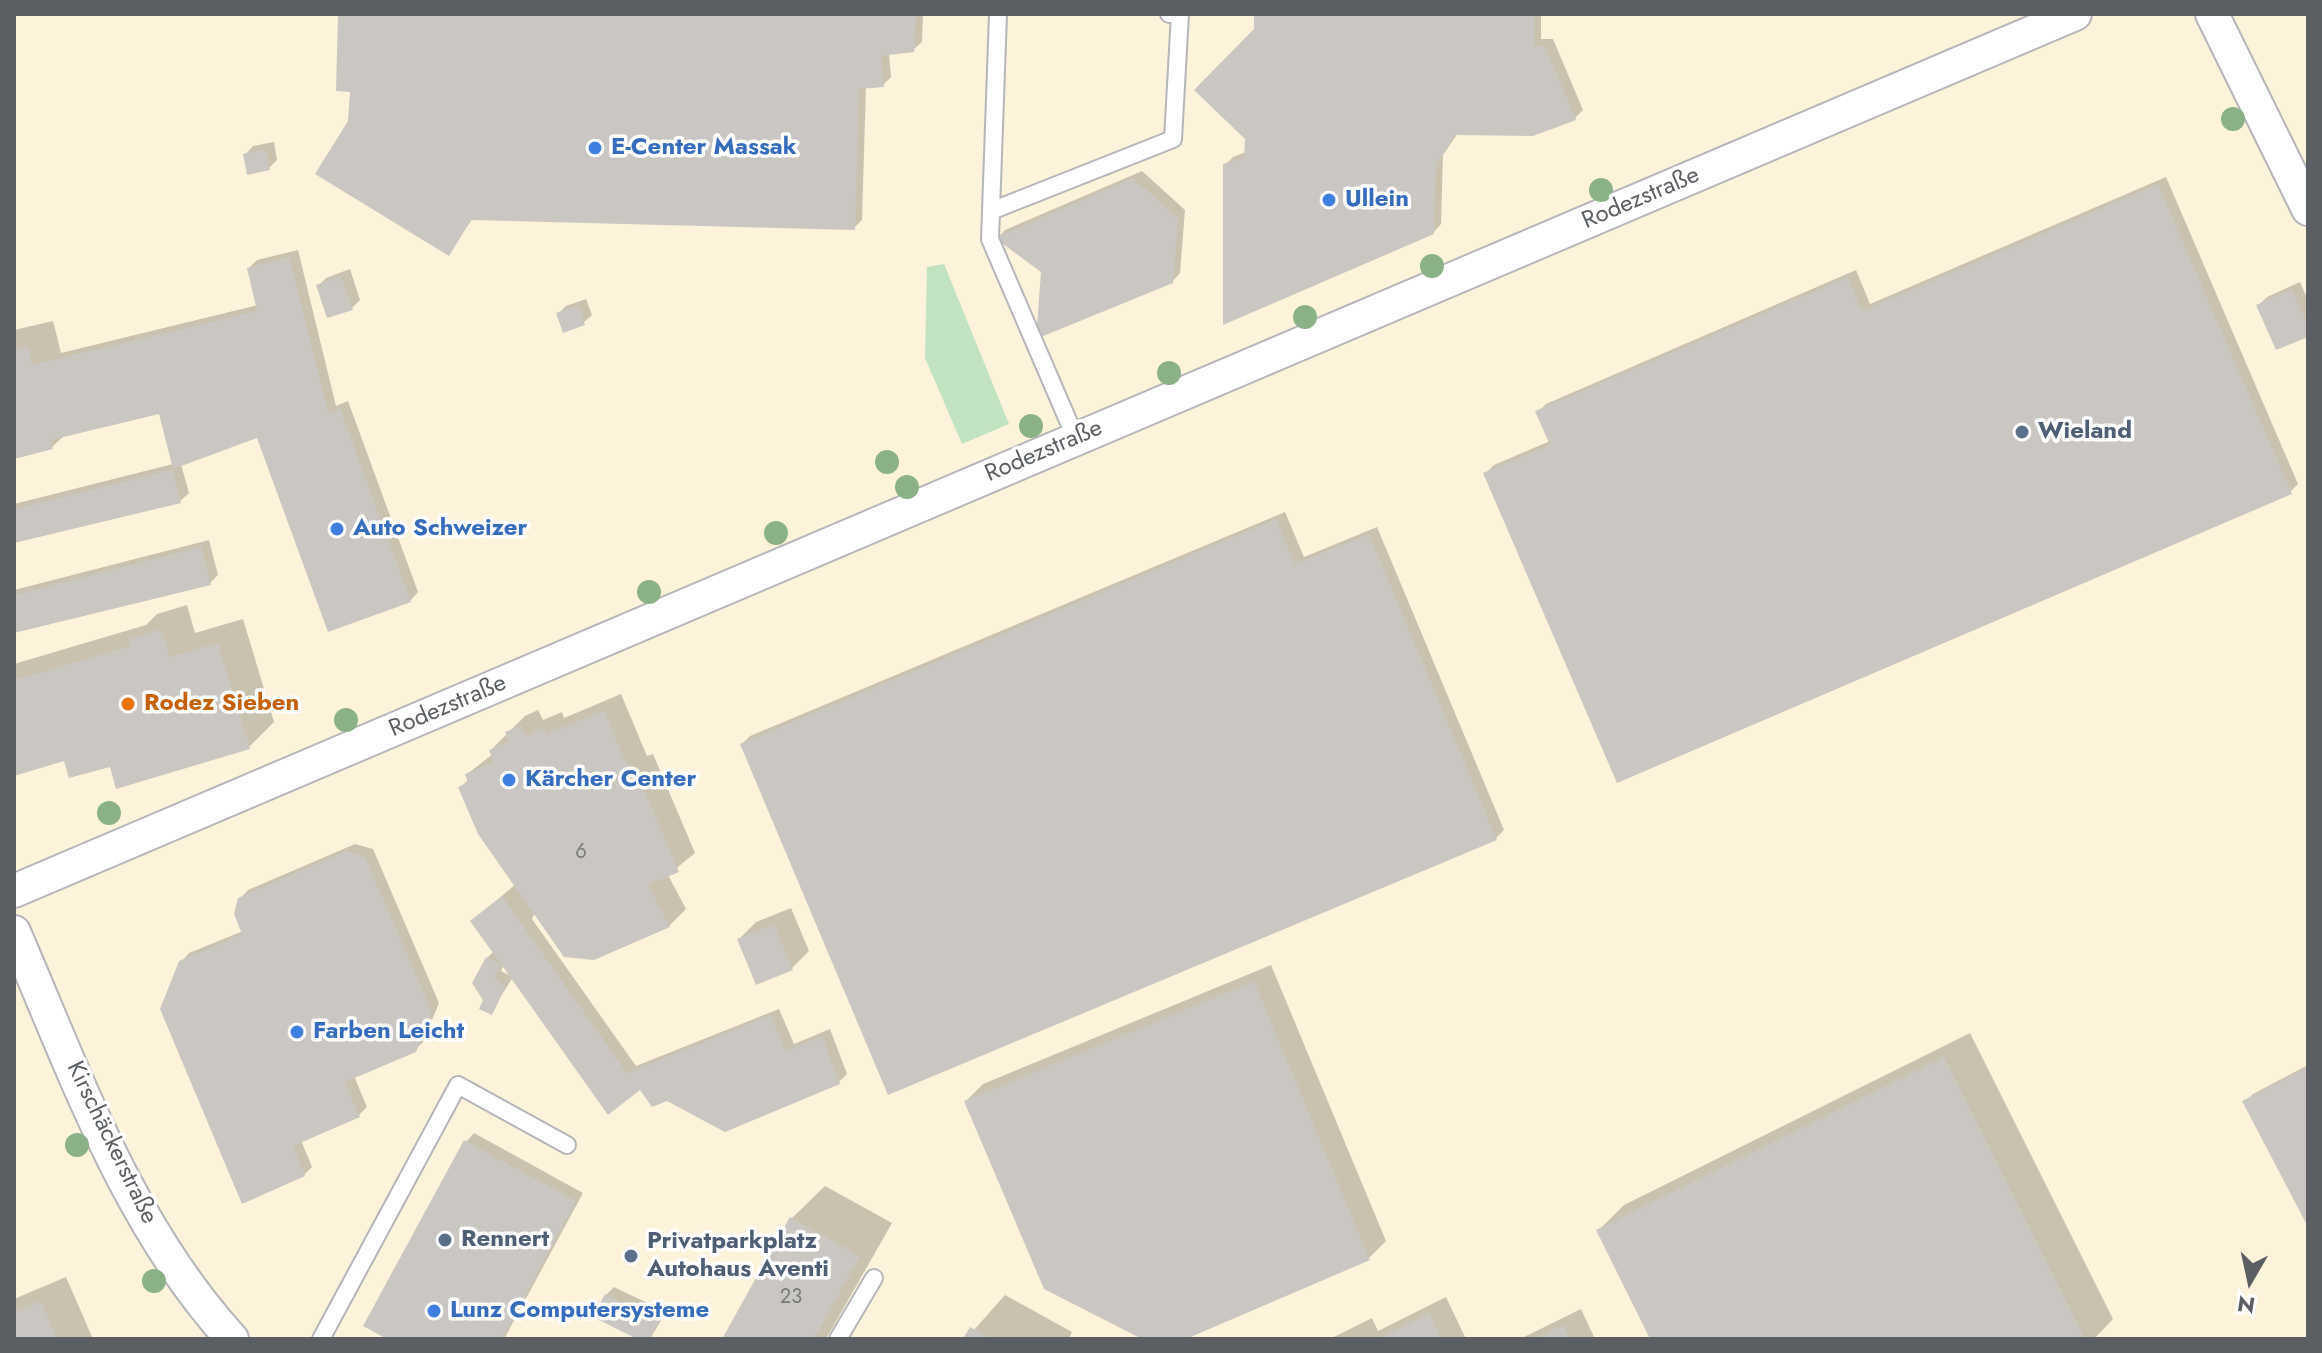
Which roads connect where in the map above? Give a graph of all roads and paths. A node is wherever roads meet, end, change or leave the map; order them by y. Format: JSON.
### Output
{"nodes":[{"id":1,"x":998,"y":14,"type":"edge"},
{"id":2,"x":1169,"y":14,"type":"edge"},
{"id":3,"x":2075,"y":14,"type":"edge"},
{"id":4,"x":2212,"y":14,"type":"edge"},
{"id":5,"x":2308,"y":209,"type":"edge"},
{"id":6,"x":991,"y":211,"type":"junction"},
{"id":7,"x":1076,"y":439,"type":"junction"},
{"id":8,"x":14,"y":891,"type":"edge"},
{"id":9,"x":14,"y":932,"type":"edge"},
{"id":10,"x":567,"y":1145,"type":"dead end"},
{"id":11,"x":874,"y":1278,"type":"dead end"},
{"id":12,"x":232,"y":1339,"type":"edge"},
{"id":13,"x":321,"y":1339,"type":"edge"},
{"id":14,"x":838,"y":1339,"type":"edge"}],
"edges":[{"from":1,"to":6,"type":"lane"},
{"from":2,"to":6,"type":"lane"},
{"from":3,"to":7,"type":"street","name":"Rodezstraße"},
{"from":4,"to":5,"type":"street"},
{"from":6,"to":7,"type":"lane"},
{"from":7,"to":8,"type":"street","name":"Rodezstraße"},
{"from":9,"to":12,"type":"street","name":"Kirschäckerstraße"},
{"from":10,"to":13,"type":"lane"},
{"from":11,"to":14,"type":"lane"}]}
